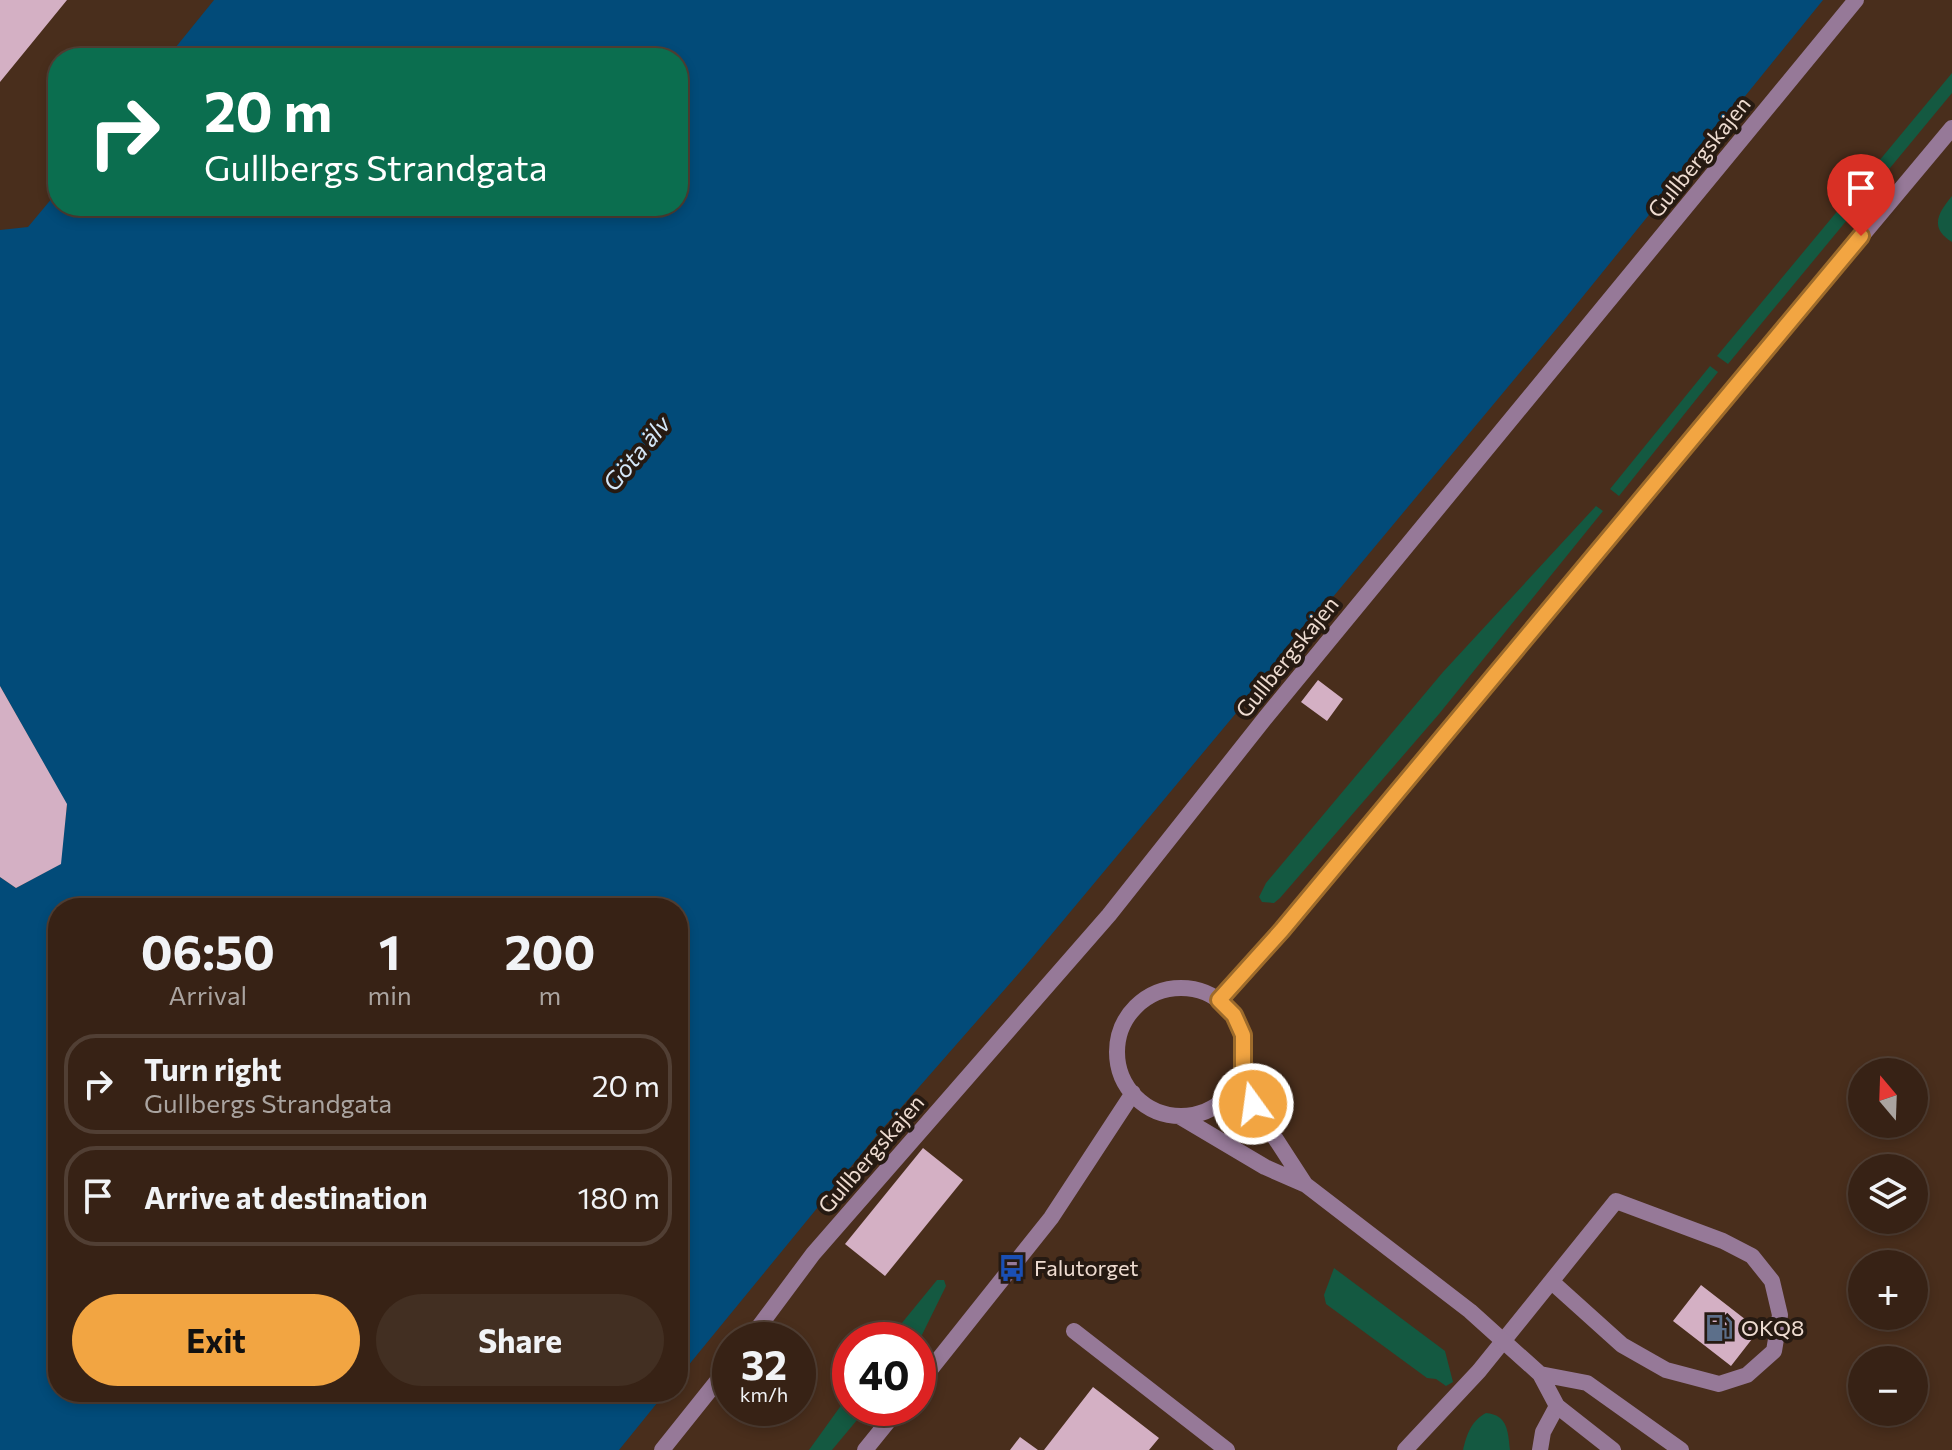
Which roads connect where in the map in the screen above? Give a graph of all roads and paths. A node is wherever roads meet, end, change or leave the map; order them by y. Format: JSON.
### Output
{"nodes":[{"id":1,"x":1856,"y":0,"type":"edge"},
{"id":2,"x":1952,"y":128,"type":"edge"},
{"id":3,"x":1219,"y":1000,"type":"junction"},
{"id":4,"x":1243,"y":1067,"type":"junction"},
{"id":5,"x":1133,"y":1093,"type":"junction"},
{"id":6,"x":1179,"y":1116,"type":"junction"},
{"id":7,"x":1306,"y":1185,"type":"junction"},
{"id":8,"x":1552,"y":1282,"type":"junction"},
{"id":9,"x":762,"y":1322,"type":"edge"},
{"id":10,"x":1074,"y":1331,"type":"dead end"},
{"id":11,"x":1503,"y":1341,"type":"junction"},
{"id":12,"x":936,"y":1362,"type":"edge"},
{"id":13,"x":1540,"y":1374,"type":"junction"},
{"id":14,"x":712,"y":1388,"type":"edge"},
{"id":15,"x":1557,"y":1406,"type":"junction"},
{"id":16,"x":884,"y":1426,"type":"edge"},
{"id":17,"x":662,"y":1450,"type":"edge"},
{"id":18,"x":865,"y":1450,"type":"edge"},
{"id":19,"x":1227,"y":1450,"type":"edge"},
{"id":20,"x":1405,"y":1450,"type":"edge"},
{"id":21,"x":1540,"y":1450,"type":"edge"},
{"id":22,"x":1613,"y":1450,"type":"edge"},
{"id":23,"x":1681,"y":1450,"type":"edge"}],
"edges":[{"from":1,"to":9,"type":"street","name":"Gullbergskajen"},
{"from":2,"to":3,"type":"street"},
{"from":3,"to":4,"type":"street"},
{"from":3,"to":5,"type":"street"},
{"from":4,"to":6,"type":"street"},
{"from":4,"to":7,"type":"street"},
{"from":5,"to":6,"type":"street"},
{"from":5,"to":12,"type":"street"},
{"from":6,"to":7,"type":"street"},
{"from":7,"to":11,"type":"street"},
{"from":8,"to":8,"type":"street"},
{"from":8,"to":11,"type":"street"},
{"from":10,"to":19,"type":"street"},
{"from":11,"to":13,"type":"street"},
{"from":11,"to":20,"type":"street"},
{"from":13,"to":15,"type":"street"},
{"from":13,"to":23,"type":"street"},
{"from":14,"to":17,"type":"street"},
{"from":15,"to":21,"type":"street"},
{"from":15,"to":22,"type":"street"},
{"from":16,"to":18,"type":"street"}]}
